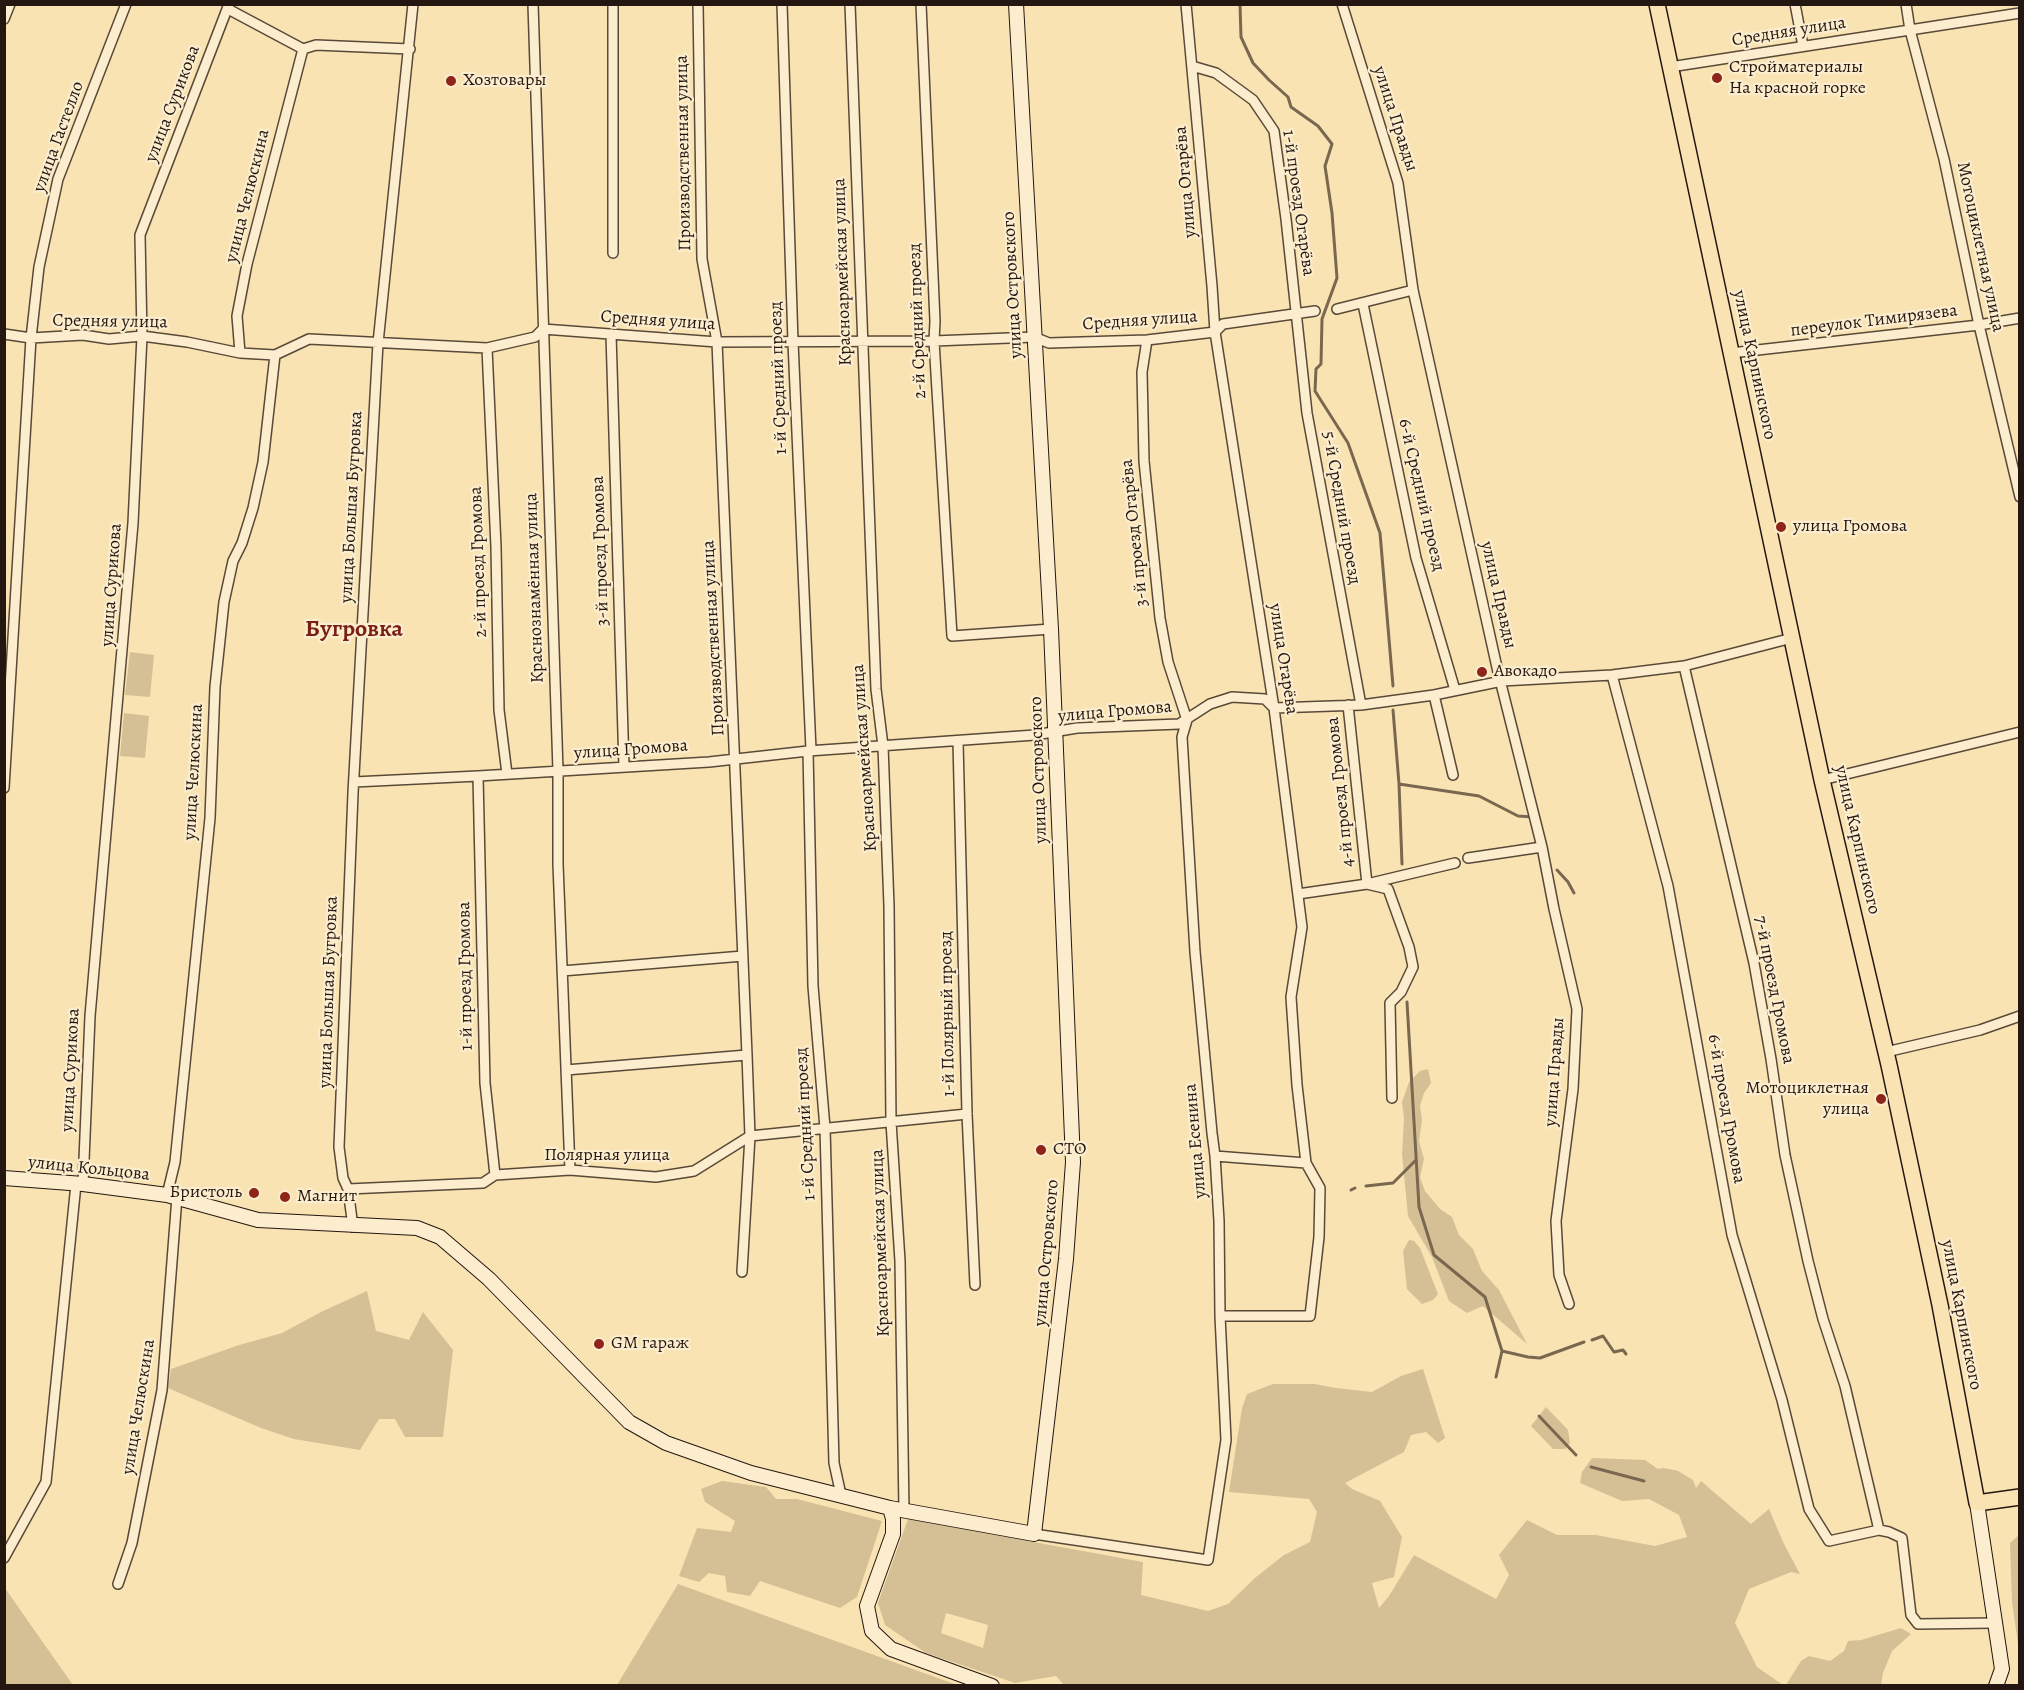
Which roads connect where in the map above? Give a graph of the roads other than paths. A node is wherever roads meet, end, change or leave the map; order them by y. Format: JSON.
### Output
{"nodes":[{"id":1,"x":10,"y":4,"type":"edge"},
{"id":2,"x":126,"y":4,"type":"edge"},
{"id":3,"x":413,"y":4,"type":"edge"},
{"id":4,"x":533,"y":4,"type":"edge"},
{"id":5,"x":613,"y":4,"type":"edge"},
{"id":6,"x":699,"y":4,"type":"edge"},
{"id":7,"x":782,"y":4,"type":"edge"},
{"id":8,"x":850,"y":4,"type":"edge"},
{"id":9,"x":921,"y":4,"type":"edge"},
{"id":10,"x":1016,"y":4,"type":"edge"},
{"id":11,"x":1186,"y":4,"type":"edge"},
{"id":12,"x":1342,"y":4,"type":"edge"},
{"id":13,"x":1657,"y":4,"type":"edge"},
{"id":14,"x":1794,"y":4,"type":"edge"},
{"id":15,"x":1906,"y":4,"type":"edge"},
{"id":16,"x":229,"y":7,"type":"edge"},
{"id":17,"x":2019,"y":13,"type":"edge"},
{"id":18,"x":4,"y":19,"type":"edge"},
{"id":19,"x":1910,"y":30,"type":"junction"},
{"id":20,"x":1803,"y":46,"type":"junction"},
{"id":21,"x":303,"y":49,"type":"junction"},
{"id":22,"x":410,"y":49,"type":"junction"},
{"id":23,"x":1192,"y":66,"type":"junction"},
{"id":24,"x":1670,"y":68,"type":"junction"},
{"id":25,"x":613,"y":253,"type":"dead end"},
{"id":26,"x":1413,"y":290,"type":"junction"},
{"id":27,"x":1363,"y":304,"type":"junction"},
{"id":28,"x":1337,"y":309,"type":"dead end"},
{"id":29,"x":1315,"y":311,"type":"dead end"},
{"id":30,"x":1296,"y":315,"type":"junction"},
{"id":31,"x":2019,"y":318,"type":"edge"},
{"id":32,"x":1979,"y":325,"type":"junction"},
{"id":33,"x":543,"y":329,"type":"junction"},
{"id":34,"x":1215,"y":332,"type":"junction"},
{"id":35,"x":4,"y":334,"type":"edge"},
{"id":36,"x":611,"y":334,"type":"junction"},
{"id":37,"x":142,"y":336,"type":"junction"},
{"id":38,"x":1034,"y":337,"type":"junction"},
{"id":39,"x":31,"y":338,"type":"junction"},
{"id":40,"x":1147,"y":340,"type":"junction"},
{"id":41,"x":862,"y":341,"type":"junction"},
{"id":42,"x":934,"y":341,"type":"junction"},
{"id":43,"x":717,"y":342,"type":"junction"},
{"id":44,"x":793,"y":342,"type":"junction"},
{"id":45,"x":378,"y":343,"type":"junction"},
{"id":46,"x":488,"y":348,"type":"junction"},
{"id":47,"x":240,"y":353,"type":"junction"},
{"id":48,"x":1731,"y":353,"type":"junction"},
{"id":49,"x":275,"y":355,"type":"junction"},
{"id":50,"x":2019,"y":497,"type":"edge"},
{"id":51,"x":1051,"y":629,"type":"junction"},
{"id":52,"x":1792,"y":638,"type":"junction"},
{"id":53,"x":1684,"y":666,"type":"junction"},
{"id":54,"x":1612,"y":675,"type":"junction"},
{"id":55,"x":1502,"y":681,"type":"junction"},
{"id":56,"x":1455,"y":690,"type":"junction"},
{"id":57,"x":1434,"y":695,"type":"junction"},
{"id":58,"x":1348,"y":705,"type":"junction"},
{"id":59,"x":1361,"y":705,"type":"junction"},
{"id":60,"x":1274,"y":708,"type":"junction"},
{"id":61,"x":1187,"y":720,"type":"junction"},
{"id":62,"x":2019,"y":732,"type":"edge"},
{"id":63,"x":1056,"y":733,"type":"junction"},
{"id":64,"x":958,"y":741,"type":"junction"},
{"id":65,"x":883,"y":746,"type":"junction"},
{"id":66,"x":810,"y":750,"type":"junction"},
{"id":67,"x":736,"y":758,"type":"junction"},
{"id":68,"x":6,"y":759,"type":"edge"},
{"id":69,"x":624,"y":767,"type":"junction"},
{"id":70,"x":558,"y":771,"type":"junction"},
{"id":71,"x":507,"y":774,"type":"junction"},
{"id":72,"x":1453,"y":775,"type":"dead end"},
{"id":73,"x":478,"y":776,"type":"junction"},
{"id":74,"x":1822,"y":780,"type":"junction"},
{"id":75,"x":354,"y":782,"type":"junction"},
{"id":76,"x":4,"y":788,"type":"edge"},
{"id":77,"x":1542,"y":847,"type":"junction"},
{"id":78,"x":1468,"y":858,"type":"dead end"},
{"id":79,"x":1455,"y":863,"type":"dead end"},
{"id":80,"x":1366,"y":884,"type":"junction"},
{"id":81,"x":1298,"y":894,"type":"junction"},
{"id":82,"x":743,"y":956,"type":"junction"},
{"id":83,"x":562,"y":971,"type":"junction"},
{"id":84,"x":2019,"y":1016,"type":"edge"},
{"id":85,"x":1886,"y":1052,"type":"junction"},
{"id":86,"x":747,"y":1055,"type":"junction"},
{"id":87,"x":566,"y":1070,"type":"junction"},
{"id":88,"x":1392,"y":1098,"type":"dead end"},
{"id":89,"x":967,"y":1114,"type":"junction"},
{"id":90,"x":891,"y":1122,"type":"junction"},
{"id":91,"x":825,"y":1128,"type":"junction"},
{"id":92,"x":750,"y":1136,"type":"junction"},
{"id":93,"x":1215,"y":1156,"type":"junction"},
{"id":94,"x":1306,"y":1163,"type":"junction"},
{"id":95,"x":570,"y":1170,"type":"junction"},
{"id":96,"x":495,"y":1175,"type":"junction"},
{"id":97,"x":4,"y":1178,"type":"edge"},
{"id":98,"x":79,"y":1184,"type":"junction"},
{"id":99,"x":348,"y":1189,"type":"junction"},
{"id":100,"x":172,"y":1196,"type":"junction"},
{"id":101,"x":353,"y":1227,"type":"junction"},
{"id":102,"x":742,"y":1272,"type":"dead end"},
{"id":103,"x":975,"y":1285,"type":"dead end"},
{"id":104,"x":1569,"y":1304,"type":"dead end"},
{"id":105,"x":1220,"y":1316,"type":"junction"},
{"id":106,"x":841,"y":1495,"type":"junction"},
{"id":107,"x":2019,"y":1497,"type":"edge"},
{"id":108,"x":1977,"y":1503,"type":"junction"},
{"id":109,"x":897,"y":1509,"type":"junction"},
{"id":110,"x":1879,"y":1530,"type":"junction"},
{"id":111,"x":1034,"y":1534,"type":"junction"},
{"id":112,"x":4,"y":1558,"type":"edge"},
{"id":113,"x":118,"y":1584,"type":"dead end"},
{"id":114,"x":1994,"y":1623,"type":"junction"},
{"id":115,"x":992,"y":1686,"type":"edge"},
{"id":116,"x":1996,"y":1686,"type":"edge"}],
"edges":[{"from":1,"to":18,"type":"street"},
{"from":2,"to":39,"type":"street","name":"улица Гастелло"},
{"from":3,"to":22,"type":"street","name":"улица Большая Бугровка"},
{"from":4,"to":33,"type":"street","name":"Краснознамённая улица"},
{"from":5,"to":25,"type":"street"},
{"from":6,"to":43,"type":"street","name":"Производственная улица"},
{"from":7,"to":44,"type":"street","name":"1-й Средний проезд"},
{"from":8,"to":41,"type":"street","name":"Красноармейская улица"},
{"from":9,"to":42,"type":"street","name":"2-й Средний проезд"},
{"from":10,"to":38,"type":"street","name":"улица Островского"},
{"from":11,"to":23,"type":"street","name":"улица Огарёва"},
{"from":12,"to":26,"type":"street","name":"улица Правды"},
{"from":13,"to":24,"type":"main road","name":"улица Карпинского"},
{"from":14,"to":20,"type":"street"},
{"from":15,"to":19,"type":"street","name":"Мотоциклетная улица"},
{"from":16,"to":21,"type":"street"},
{"from":16,"to":37,"type":"street","name":"улица Сурикова"},
{"from":17,"to":19,"type":"street","name":"Средняя улица"},
{"from":19,"to":20,"type":"street","name":"Средняя улица"},
{"from":19,"to":32,"type":"street","name":"Мотоциклетная улица"},
{"from":20,"to":24,"type":"street","name":"Средняя улица"},
{"from":21,"to":22,"type":"street"},
{"from":21,"to":47,"type":"street","name":"улица Челюскина"},
{"from":22,"to":45,"type":"street","name":"улица Большая Бугровка"},
{"from":23,"to":30,"type":"street","name":"1-й проезд Огарёва"},
{"from":23,"to":34,"type":"street","name":"улица Огарёва"},
{"from":24,"to":48,"type":"main road","name":"улица Карпинского"},
{"from":26,"to":27,"type":"street"},
{"from":26,"to":55,"type":"street","name":"улица Правды"},
{"from":27,"to":28,"type":"street"},
{"from":27,"to":56,"type":"street","name":"6-й Средний проезд"},
{"from":29,"to":30,"type":"street","name":"Средняя улица"},
{"from":30,"to":34,"type":"street","name":"Средняя улица"},
{"from":30,"to":59,"type":"street","name":"5-й Средний проезд"},
{"from":31,"to":32,"type":"street","name":"переулок Тимирязева"},
{"from":32,"to":48,"type":"street","name":"переулок Тимирязева"},
{"from":32,"to":50,"type":"street","name":"Мотоциклетная улица"},
{"from":33,"to":36,"type":"street","name":"Средняя улица"},
{"from":33,"to":46,"type":"street","name":"Средняя улица"},
{"from":33,"to":70,"type":"street","name":"Краснознамённая улица"},
{"from":34,"to":40,"type":"street","name":"Средняя улица"},
{"from":34,"to":60,"type":"street","name":"улица Огарёва"},
{"from":35,"to":39,"type":"street","name":"Средняя улица"},
{"from":36,"to":43,"type":"street","name":"Средняя улица"},
{"from":36,"to":69,"type":"street","name":"3-й проезд Громова"},
{"from":37,"to":39,"type":"street","name":"Средняя улица"},
{"from":37,"to":47,"type":"street","name":"Средняя улица"},
{"from":37,"to":98,"type":"street","name":"улица Сурикова"},
{"from":38,"to":40,"type":"street","name":"Средняя улица"},
{"from":38,"to":42,"type":"street","name":"Средняя улица"},
{"from":38,"to":51,"type":"street","name":"улица Островского"},
{"from":39,"to":68,"type":"street","name":"улица Гастелло"},
{"from":40,"to":61,"type":"street","name":"3-й проезд Огарёва"},
{"from":41,"to":42,"type":"street","name":"Средняя улица"},
{"from":41,"to":44,"type":"street","name":"Средняя улица"},
{"from":41,"to":65,"type":"street","name":"Красноармейская улица"},
{"from":42,"to":51,"type":"street","name":"2-й Средний проезд"},
{"from":43,"to":44,"type":"street","name":"Средняя улица"},
{"from":43,"to":67,"type":"street","name":"Производственная улица"},
{"from":44,"to":66,"type":"street","name":"1-й Средний проезд"},
{"from":45,"to":46,"type":"street","name":"Средняя улица"},
{"from":45,"to":49,"type":"street","name":"Средняя улица"},
{"from":45,"to":75,"type":"street","name":"улица Большая Бугровка"},
{"from":46,"to":71,"type":"street","name":"2-й проезд Громова"},
{"from":47,"to":49,"type":"street","name":"Средняя улица"},
{"from":48,"to":52,"type":"main road","name":"улица Карпинского"},
{"from":49,"to":100,"type":"street","name":"улица Челюскина"},
{"from":51,"to":63,"type":"street","name":"улица Островского"},
{"from":52,"to":53,"type":"street","name":"улица Громова"},
{"from":52,"to":74,"type":"main road","name":"улица Карпинского"},
{"from":53,"to":54,"type":"street","name":"улица Громова"},
{"from":53,"to":110,"type":"street","name":"7-й проезд Громова"},
{"from":54,"to":55,"type":"street","name":"улица Громова"},
{"from":54,"to":110,"type":"street","name":"6-й проезд Громова"},
{"from":55,"to":56,"type":"street","name":"улица Громова"},
{"from":55,"to":77,"type":"street","name":"улица Правды"},
{"from":56,"to":57,"type":"street","name":"улица Громова"},
{"from":57,"to":59,"type":"street","name":"улица Громова"},
{"from":57,"to":72,"type":"street"},
{"from":58,"to":59,"type":"street","name":"улица Громова"},
{"from":58,"to":60,"type":"street","name":"улица Громова"},
{"from":58,"to":80,"type":"street","name":"4-й проезд Громова"},
{"from":60,"to":61,"type":"street","name":"улица Громова"},
{"from":60,"to":81,"type":"street","name":"улица Огарёва"},
{"from":61,"to":63,"type":"street","name":"улица Громова"},
{"from":61,"to":93,"type":"street","name":"улица Есенина"},
{"from":62,"to":74,"type":"street"},
{"from":63,"to":64,"type":"street","name":"улица Громова"},
{"from":63,"to":111,"type":"street","name":"улица Островского"},
{"from":64,"to":65,"type":"street","name":"улица Громова"},
{"from":64,"to":89,"type":"street","name":"1-й Полярный проезд"},
{"from":65,"to":66,"type":"street","name":"улица Громова"},
{"from":65,"to":90,"type":"street","name":"Красноармейская улица"},
{"from":66,"to":67,"type":"street","name":"улица Громова"},
{"from":66,"to":91,"type":"street","name":"1-й Средний проезд"},
{"from":67,"to":69,"type":"street","name":"улица Громова"},
{"from":67,"to":82,"type":"street","name":"Производственная улица"},
{"from":68,"to":76,"type":"street","name":"улица Гастелло"},
{"from":69,"to":70,"type":"street","name":"улица Громова"},
{"from":70,"to":71,"type":"street","name":"улица Громова"},
{"from":70,"to":83,"type":"street","name":"Краснознамённая улица"},
{"from":71,"to":73,"type":"street","name":"улица Громова"},
{"from":73,"to":75,"type":"street","name":"улица Громова"},
{"from":73,"to":96,"type":"street","name":"1-й проезд Громова"},
{"from":74,"to":85,"type":"main road","name":"улица Карпинского"},
{"from":75,"to":99,"type":"street","name":"улица Большая Бугровка"},
{"from":77,"to":78,"type":"street"},
{"from":77,"to":104,"type":"street","name":"улица Правды"},
{"from":79,"to":80,"type":"street"},
{"from":80,"to":81,"type":"street"},
{"from":80,"to":88,"type":"street","name":"4-й проезд Громова"},
{"from":81,"to":94,"type":"street","name":"улица Огарёва"},
{"from":82,"to":83,"type":"street"},
{"from":82,"to":86,"type":"street","name":"Производственная улица"},
{"from":83,"to":87,"type":"street","name":"Краснознамённая улица"},
{"from":84,"to":85,"type":"street"},
{"from":85,"to":108,"type":"main road","name":"улица Карпинского"},
{"from":86,"to":87,"type":"street"},
{"from":86,"to":92,"type":"street","name":"Производственная улица"},
{"from":87,"to":95,"type":"street","name":"Краснознамённая улица"},
{"from":89,"to":90,"type":"street","name":"Полярная улица"},
{"from":89,"to":103,"type":"street","name":"1-й Полярный проезд"},
{"from":90,"to":91,"type":"street","name":"Полярная улица"},
{"from":90,"to":109,"type":"street","name":"Красноармейская улица"},
{"from":91,"to":92,"type":"street","name":"Полярная улица"},
{"from":91,"to":106,"type":"street","name":"1-й Средний проезд"},
{"from":92,"to":95,"type":"street","name":"Полярная улица"},
{"from":92,"to":102,"type":"street","name":"Производственная улица"},
{"from":93,"to":94,"type":"street"},
{"from":93,"to":105,"type":"street","name":"улица Есенина"},
{"from":94,"to":105,"type":"street","name":"улица Огарёва"},
{"from":95,"to":96,"type":"street","name":"Полярная улица"},
{"from":96,"to":99,"type":"street","name":"Полярная улица"},
{"from":97,"to":98,"type":"street","name":"улица Кольцова"},
{"from":98,"to":100,"type":"street","name":"улица Кольцова"},
{"from":98,"to":112,"type":"street","name":"улица Сурикова"},
{"from":99,"to":101,"type":"street","name":"улица Большая Бугровка"},
{"from":100,"to":101,"type":"street","name":"улица Кольцова"},
{"from":100,"to":113,"type":"street","name":"улица Челюскина"},
{"from":101,"to":106,"type":"street","name":"улица Кольцова"},
{"from":105,"to":111,"type":"street","name":"улица Есенина"},
{"from":106,"to":109,"type":"street"},
{"from":107,"to":108,"type":"main road"},
{"from":108,"to":114,"type":"street","name":"улица Карпинского"},
{"from":109,"to":111,"type":"street"},
{"from":109,"to":115,"type":"street"},
{"from":110,"to":114,"type":"street"},
{"from":114,"to":116,"type":"street","name":"улица Карпинского"}]}
